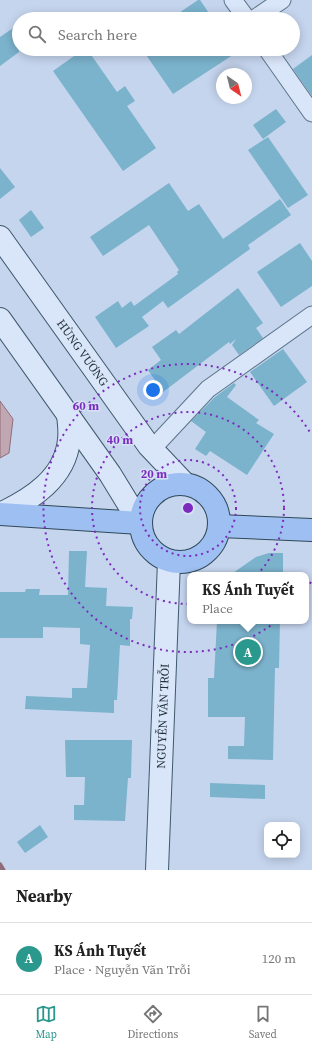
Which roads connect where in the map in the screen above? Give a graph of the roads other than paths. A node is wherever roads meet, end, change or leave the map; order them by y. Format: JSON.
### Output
{"nodes":[{"id":1,"x":233,"y":0,"type":"edge"},
{"id":2,"x":282,"y":0,"type":"edge"},
{"id":3,"x":242,"y":12,"type":"edge"},
{"id":4,"x":264,"y":12,"type":"edge"},
{"id":5,"x":273,"y":56,"type":"edge"},
{"id":6,"x":312,"y":113,"type":"edge"},
{"id":7,"x":0,"y":237,"type":"edge"},
{"id":8,"x":312,"y":315,"type":"edge"},
{"id":9,"x":0,"y":319,"type":"edge"},
{"id":10,"x":68,"y":415,"type":"junction"},
{"id":11,"x":152,"y":449,"type":"junction"},
{"id":12,"x":185,"y":484,"type":"junction"},
{"id":13,"x":0,"y":514,"type":"edge"},
{"id":14,"x":140,"y":523,"type":"junction"},
{"id":15,"x":219,"y":526,"type":"junction"},
{"id":16,"x":312,"y":530,"type":"edge"},
{"id":17,"x":169,"y":561,"type":"junction"},
{"id":18,"x":157,"y":870,"type":"edge"}],
"edges":[{"from":1,"to":3,"type":"street"},
{"from":2,"to":4,"type":"street"},
{"from":5,"to":6,"type":"street"},
{"from":7,"to":11,"type":"main road","name":"HÙNG VƯƠNG"},
{"from":8,"to":11,"type":"street"},
{"from":9,"to":10,"type":"main road"},
{"from":10,"to":13,"type":"main road"},
{"from":10,"to":14,"type":"main road"},
{"from":11,"to":12,"type":"main road","name":"HÙNG VƯƠNG"},
{"from":12,"to":14,"type":"main road"},
{"from":12,"to":15,"type":"main road"},
{"from":13,"to":14,"type":"main road"},
{"from":14,"to":17,"type":"main road"},
{"from":15,"to":16,"type":"main road"},
{"from":15,"to":17,"type":"main road"},
{"from":17,"to":18,"type":"main road","name":"NGUYỄN VĂN TRỖI"}]}
